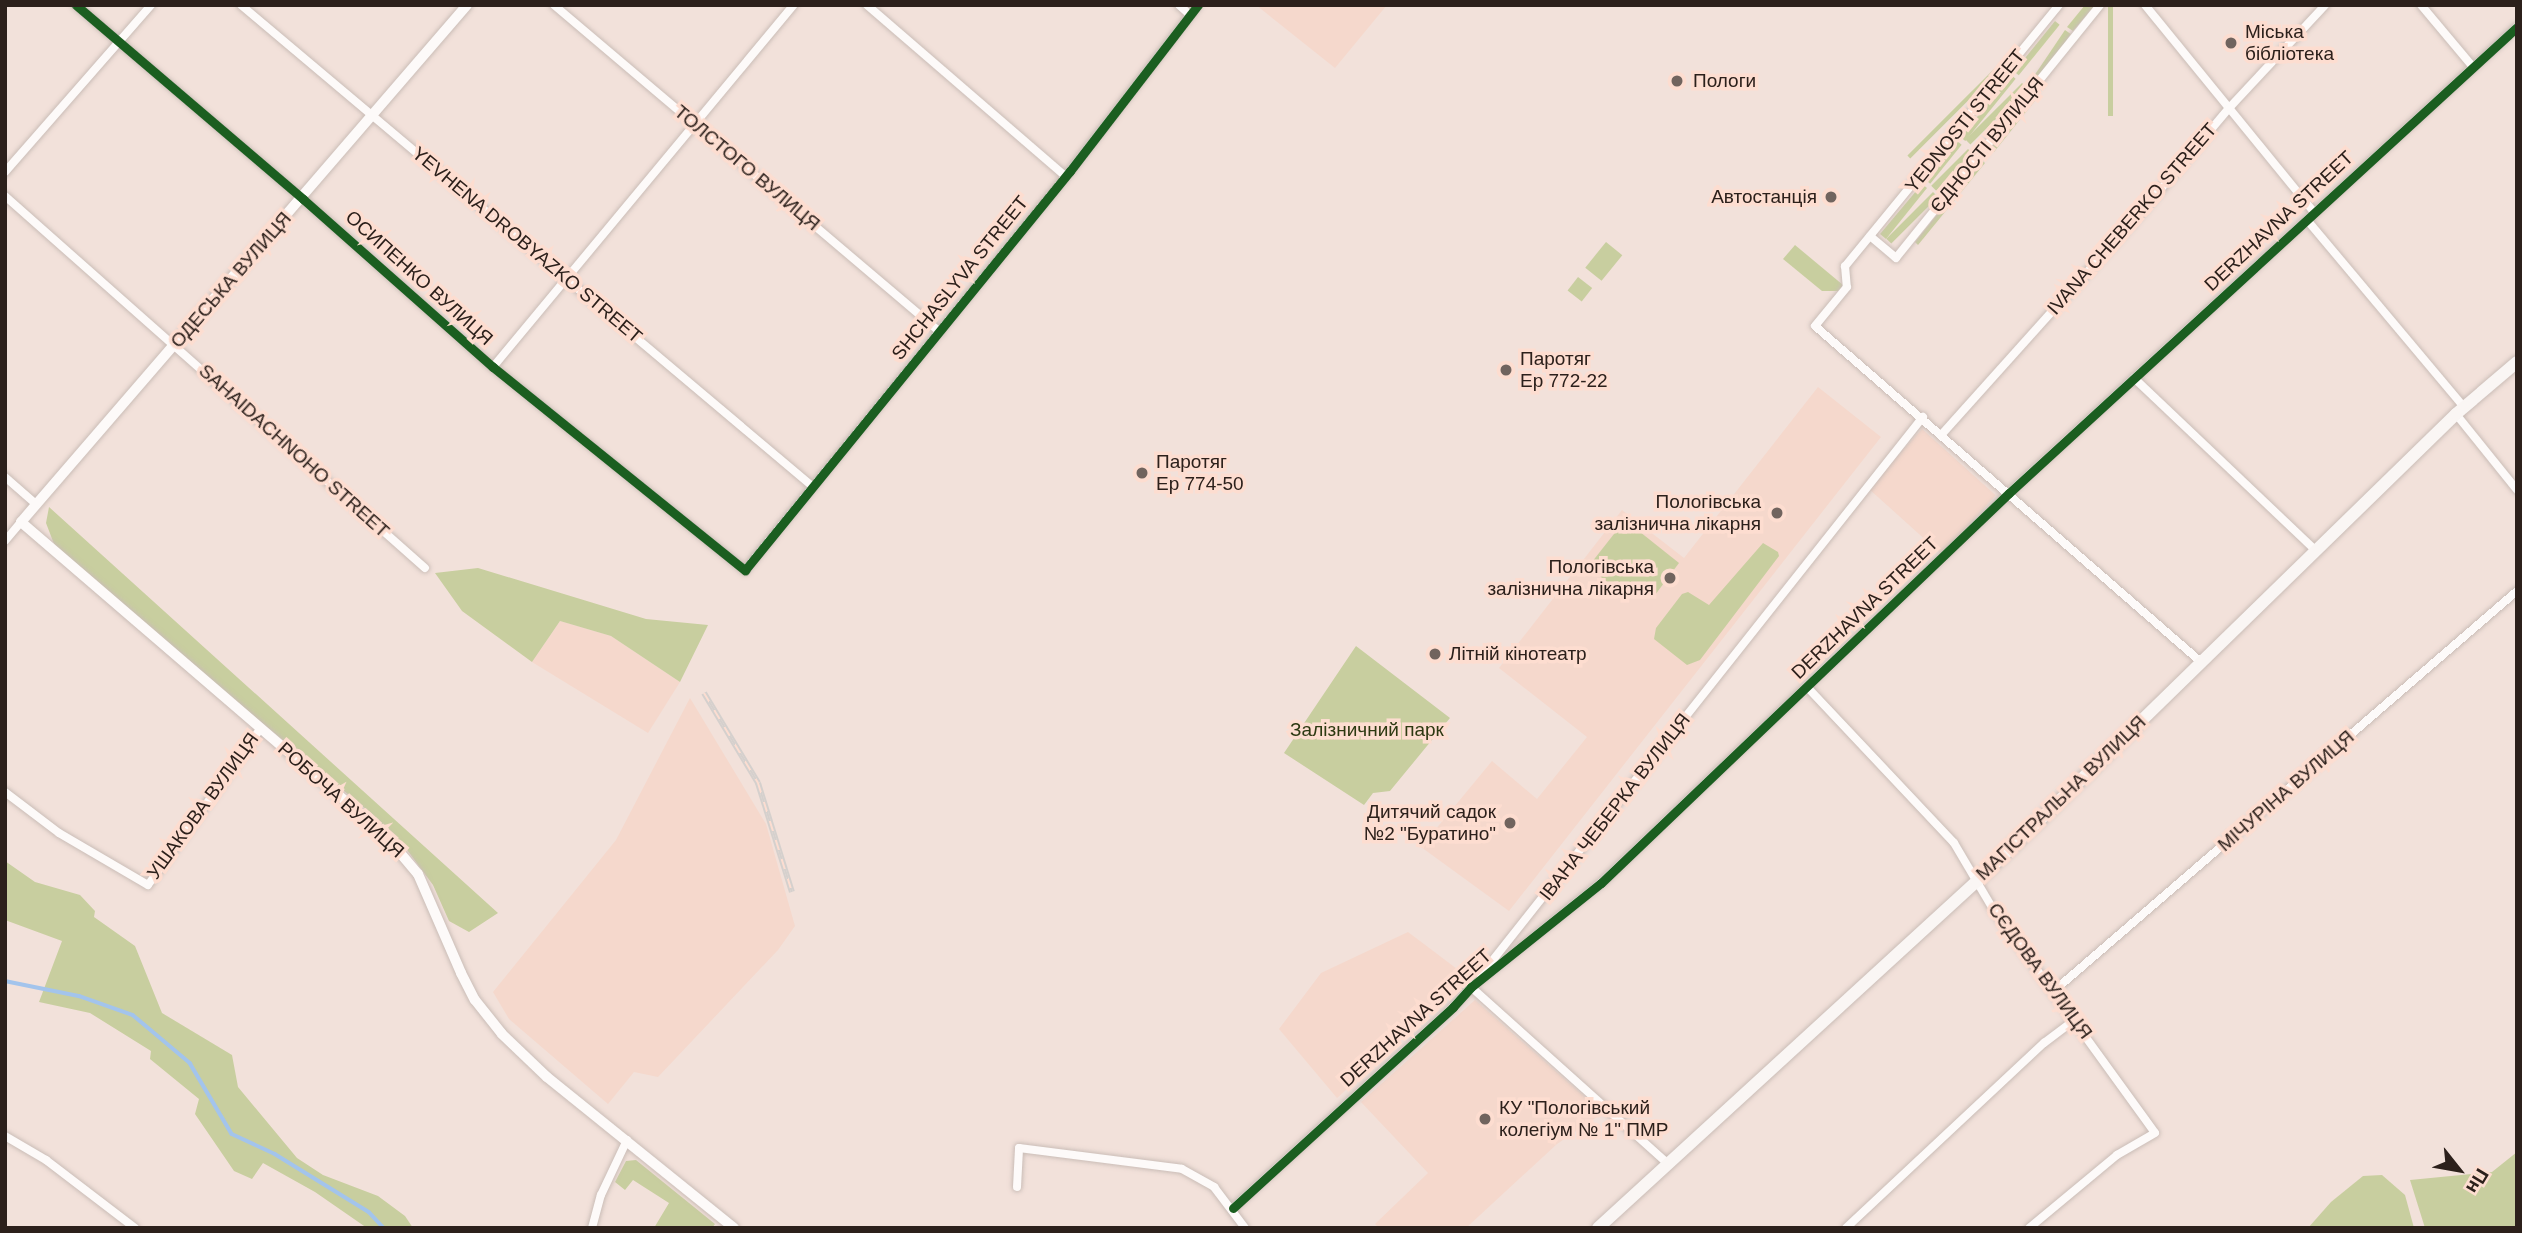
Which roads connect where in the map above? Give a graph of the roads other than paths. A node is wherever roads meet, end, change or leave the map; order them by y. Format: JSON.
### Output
{"nodes":[{"id":1,"x":76,"y":5,"type":"edge"},
{"id":2,"x":151,"y":5,"type":"edge"},
{"id":3,"x":241,"y":5,"type":"edge"},
{"id":4,"x":467,"y":5,"type":"edge"},
{"id":5,"x":554,"y":5,"type":"edge"},
{"id":6,"x":794,"y":5,"type":"edge"},
{"id":7,"x":867,"y":5,"type":"edge"},
{"id":8,"x":1179,"y":5,"type":"edge"},
{"id":9,"x":1198,"y":5,"type":"edge"},
{"id":10,"x":2059,"y":5,"type":"edge"},
{"id":11,"x":2100,"y":5,"type":"edge"},
{"id":12,"x":2145,"y":5,"type":"edge"},
{"id":13,"x":2325,"y":5,"type":"edge"},
{"id":14,"x":2421,"y":5,"type":"edge"},
{"id":15,"x":1190,"y":15,"type":"junction"},
{"id":16,"x":2517,"y":27,"type":"edge"},
{"id":17,"x":120,"y":41,"type":"junction"},
{"id":18,"x":2473,"y":67,"type":"junction"},
{"id":19,"x":2230,"y":107,"type":"junction"},
{"id":20,"x":375,"y":116,"type":"junction"},
{"id":21,"x":694,"y":124,"type":"junction"},
{"id":22,"x":5,"y":172,"type":"edge"},
{"id":23,"x":1065,"y":176,"type":"junction"},
{"id":24,"x":5,"y":195,"type":"edge"},
{"id":25,"x":303,"y":199,"type":"junction"},
{"id":26,"x":2314,"y":212,"type":"junction"},
{"id":27,"x":2306,"y":220,"type":"junction"},
{"id":28,"x":1870,"y":236,"type":"junction"},
{"id":29,"x":566,"y":279,"type":"junction"},
{"id":30,"x":940,"y":332,"type":"junction"},
{"id":31,"x":174,"y":345,"type":"junction"},
{"id":32,"x":2517,"y":362,"type":"edge"},
{"id":33,"x":493,"y":367,"type":"junction"},
{"id":34,"x":2134,"y":378,"type":"junction"},
{"id":35,"x":2460,"y":411,"type":"junction"},
{"id":36,"x":1923,"y":417,"type":"junction"},
{"id":37,"x":1942,"y":434,"type":"junction"},
{"id":38,"x":5,"y":477,"type":"edge"},
{"id":39,"x":812,"y":486,"type":"junction"},
{"id":40,"x":2517,"y":491,"type":"edge"},
{"id":41,"x":2009,"y":493,"type":"junction"},
{"id":42,"x":36,"y":504,"type":"junction"},
{"id":43,"x":21,"y":522,"type":"junction"},
{"id":44,"x":5,"y":541,"type":"edge"},
{"id":45,"x":2316,"y":551,"type":"junction"},
{"id":46,"x":425,"y":568,"type":"dead end"},
{"id":47,"x":745,"y":570,"type":"joint"},
{"id":48,"x":2517,"y":591,"type":"edge"},
{"id":49,"x":2201,"y":662,"type":"junction"},
{"id":50,"x":1808,"y":688,"type":"junction"},
{"id":51,"x":260,"y":729,"type":"junction"},
{"id":52,"x":5,"y":792,"type":"edge"},
{"id":53,"x":1977,"y":881,"type":"junction"},
{"id":54,"x":1471,"y":987,"type":"junction"},
{"id":55,"x":2055,"y":990,"type":"junction"},
{"id":56,"x":2076,"y":1019,"type":"junction"},
{"id":57,"x":5,"y":1136,"type":"edge"},
{"id":58,"x":627,"y":1140,"type":"junction"},
{"id":59,"x":1668,"y":1164,"type":"junction"},
{"id":60,"x":1017,"y":1187,"type":"dead end"},
{"id":61,"x":1233,"y":1208,"type":"junction"},
{"id":62,"x":135,"y":1228,"type":"edge"},
{"id":63,"x":592,"y":1228,"type":"edge"},
{"id":64,"x":734,"y":1228,"type":"edge"},
{"id":65,"x":1245,"y":1228,"type":"edge"},
{"id":66,"x":1598,"y":1228,"type":"edge"},
{"id":67,"x":1846,"y":1228,"type":"edge"},
{"id":68,"x":2029,"y":1228,"type":"edge"}],
"edges":[{"from":1,"to":17,"type":"street","name":"ОСИПЕНКО ВУЛИЦЯ"},
{"from":2,"to":17,"type":"street"},
{"from":3,"to":20,"type":"street","name":"YEVHENA DROBYAZKO STREET"},
{"from":4,"to":20,"type":"street","name":"ОДЕСЬКА ВУЛИЦЯ"},
{"from":5,"to":21,"type":"street","name":"ТОЛСТОГО ВУЛИЦЯ"},
{"from":6,"to":21,"type":"street"},
{"from":7,"to":23,"type":"street"},
{"from":8,"to":15,"type":"street"},
{"from":9,"to":15,"type":"street","name":"SHCHASLYVA STREET"},
{"from":10,"to":28,"type":"street","name":"YEDNOSTI STREET"},
{"from":11,"to":28,"type":"street","name":"ЄДНОСТІ ВУЛИЦЯ"},
{"from":12,"to":19,"type":"street"},
{"from":13,"to":19,"type":"street","name":"IVANA CHEBERKO STREET"},
{"from":14,"to":18,"type":"street"},
{"from":15,"to":23,"type":"street","name":"SHCHASLYVA STREET"},
{"from":16,"to":18,"type":"street","name":"DERZHAVNA STREET"},
{"from":17,"to":22,"type":"street"},
{"from":17,"to":25,"type":"street","name":"ОСИПЕНКО ВУЛИЦЯ"},
{"from":18,"to":26,"type":"street","name":"DERZHAVNA STREET"},
{"from":19,"to":26,"type":"street"},
{"from":19,"to":37,"type":"street","name":"IVANA CHEBERKO STREET"},
{"from":20,"to":25,"type":"street","name":"ОДЕСЬКА ВУЛИЦЯ"},
{"from":20,"to":29,"type":"street","name":"YEVHENA DROBYAZKO STREET"},
{"from":21,"to":29,"type":"street"},
{"from":21,"to":30,"type":"street","name":"ТОЛСТОГО ВУЛИЦЯ"},
{"from":23,"to":30,"type":"street","name":"SHCHASLYVA STREET"},
{"from":24,"to":31,"type":"street","name":"SAHAIDACHNOHO STREET"},
{"from":25,"to":31,"type":"street","name":"ОДЕСЬКА ВУЛИЦЯ"},
{"from":25,"to":33,"type":"street","name":"ОСИПЕНКО ВУЛИЦЯ"},
{"from":26,"to":27,"type":"street","name":"DERZHAVNA STREET"},
{"from":27,"to":34,"type":"street","name":"DERZHAVNA STREET"},
{"from":27,"to":35,"type":"street"},
{"from":28,"to":36,"type":"street","name":"YEDNOSTI STREET"},
{"from":29,"to":33,"type":"street"},
{"from":29,"to":39,"type":"street","name":"YEVHENA DROBYAZKO STREET"},
{"from":30,"to":39,"type":"street","name":"SHCHASLYVA STREET"},
{"from":31,"to":42,"type":"street","name":"ОДЕСЬКА ВУЛИЦЯ"},
{"from":31,"to":46,"type":"street","name":"SAHAIDACHNOHO STREET"},
{"from":32,"to":35,"type":"main road","name":"МАГІСТРАЛЬНА ВУЛИЦЯ"},
{"from":33,"to":47,"type":"street","name":"ОСИПЕНКО ВУЛИЦЯ"},
{"from":34,"to":41,"type":"street","name":"DERZHAVNA STREET"},
{"from":34,"to":45,"type":"street"},
{"from":35,"to":40,"type":"street"},
{"from":35,"to":45,"type":"main road","name":"МАГІСТРАЛЬНА ВУЛИЦЯ"},
{"from":36,"to":37,"type":"street"},
{"from":36,"to":54,"type":"street","name":"ІВАНА ЧЕБЕРКА ВУЛИЦЯ"},
{"from":37,"to":41,"type":"street"},
{"from":38,"to":42,"type":"street"},
{"from":39,"to":47,"type":"street","name":"SHCHASLYVA STREET"},
{"from":41,"to":49,"type":"street"},
{"from":41,"to":50,"type":"street","name":"DERZHAVNA STREET"},
{"from":42,"to":43,"type":"street","name":"ОДЕСЬКА ВУЛИЦЯ"},
{"from":43,"to":44,"type":"street"},
{"from":43,"to":51,"type":"street","name":"РОБОЧА ВУЛИЦЯ"},
{"from":45,"to":49,"type":"main road","name":"МАГІСТРАЛЬНА ВУЛИЦЯ"},
{"from":48,"to":55,"type":"street","name":"МІЧУРІНА ВУЛИЦЯ"},
{"from":49,"to":53,"type":"main road","name":"МАГІСТРАЛЬНА ВУЛИЦЯ"},
{"from":50,"to":53,"type":"street","name":"СЄДОВА ВУЛИЦЯ"},
{"from":50,"to":54,"type":"street","name":"DERZHAVNA STREET"},
{"from":51,"to":52,"type":"street","name":"УШАКОВА ВУЛИЦЯ"},
{"from":51,"to":58,"type":"street","name":"РОБОЧА ВУЛИЦЯ"},
{"from":53,"to":55,"type":"street","name":"СЄДОВА ВУЛИЦЯ"},
{"from":53,"to":59,"type":"main road","name":"МАГІСТРАЛЬНА ВУЛИЦЯ"},
{"from":54,"to":59,"type":"street"},
{"from":54,"to":61,"type":"street","name":"DERZHAVNA STREET"},
{"from":55,"to":56,"type":"street","name":"СЄДОВА ВУЛИЦЯ"},
{"from":56,"to":67,"type":"street"},
{"from":56,"to":68,"type":"street","name":"СЄДОВА ВУЛИЦЯ"},
{"from":57,"to":62,"type":"street"},
{"from":58,"to":63,"type":"street"},
{"from":58,"to":64,"type":"street","name":"РОБОЧА ВУЛИЦЯ"},
{"from":59,"to":66,"type":"main road","name":"МАГІСТРАЛЬНА ВУЛИЦЯ"},
{"from":60,"to":61,"type":"street"},
{"from":61,"to":65,"type":"street"}]}
